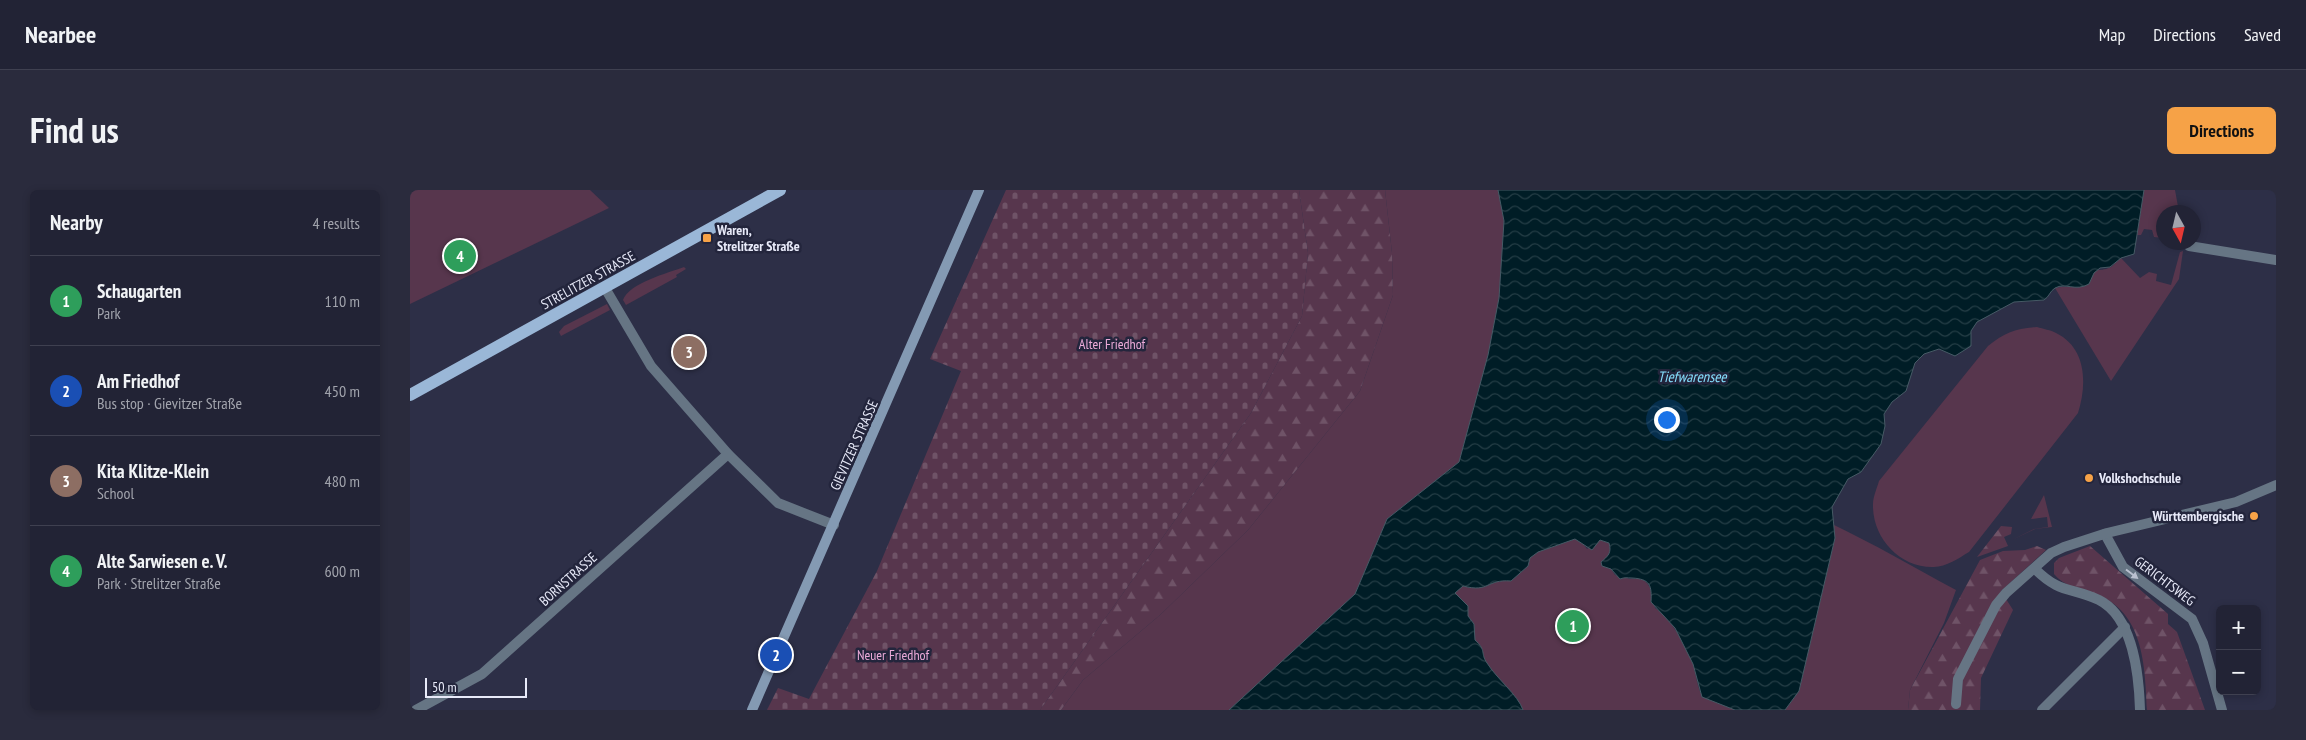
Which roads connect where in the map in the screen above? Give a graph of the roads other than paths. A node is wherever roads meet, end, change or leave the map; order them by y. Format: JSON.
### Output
{"nodes":[{"id":1,"x":780,"y":190,"type":"edge"},
{"id":2,"x":979,"y":190,"type":"edge"},
{"id":3,"x":2201,"y":248,"type":"edge"},
{"id":4,"x":2276,"y":260,"type":"edge"},
{"id":5,"x":605,"y":288,"type":"junction"},
{"id":6,"x":410,"y":395,"type":"edge"},
{"id":7,"x":728,"y":454,"type":"junction"},
{"id":8,"x":2276,"y":485,"type":"edge"},
{"id":9,"x":834,"y":525,"type":"junction"},
{"id":10,"x":2105,"y":534,"type":"junction"},
{"id":11,"x":2035,"y":568,"type":"junction"},
{"id":12,"x":2125,"y":628,"type":"junction"},
{"id":13,"x":1956,"y":704,"type":"dead end"},
{"id":14,"x":416,"y":710,"type":"edge"},
{"id":15,"x":752,"y":710,"type":"edge"},
{"id":16,"x":2042,"y":710,"type":"edge"},
{"id":17,"x":2140,"y":710,"type":"edge"},
{"id":18,"x":2222,"y":710,"type":"edge"}],
"edges":[{"from":1,"to":5,"type":"main road","name":"STRELITZER STRASSE"},
{"from":2,"to":9,"type":"main road","name":"GIEVITZER STRASSE"},
{"from":3,"to":4,"type":"street"},
{"from":5,"to":6,"type":"main road","name":"STRELITZER STRASSE"},
{"from":5,"to":7,"type":"street"},
{"from":7,"to":9,"type":"street"},
{"from":7,"to":14,"type":"street","name":"BORNSTRASSE"},
{"from":8,"to":10,"type":"street"},
{"from":9,"to":15,"type":"main road","name":"GIEVITZER STRASSE"},
{"from":10,"to":11,"type":"street"},
{"from":10,"to":18,"type":"street","name":"GERICHTSWEG","one_way":true},
{"from":11,"to":12,"type":"street"},
{"from":11,"to":13,"type":"street"},
{"from":12,"to":16,"type":"street"},
{"from":12,"to":17,"type":"street"}]}
